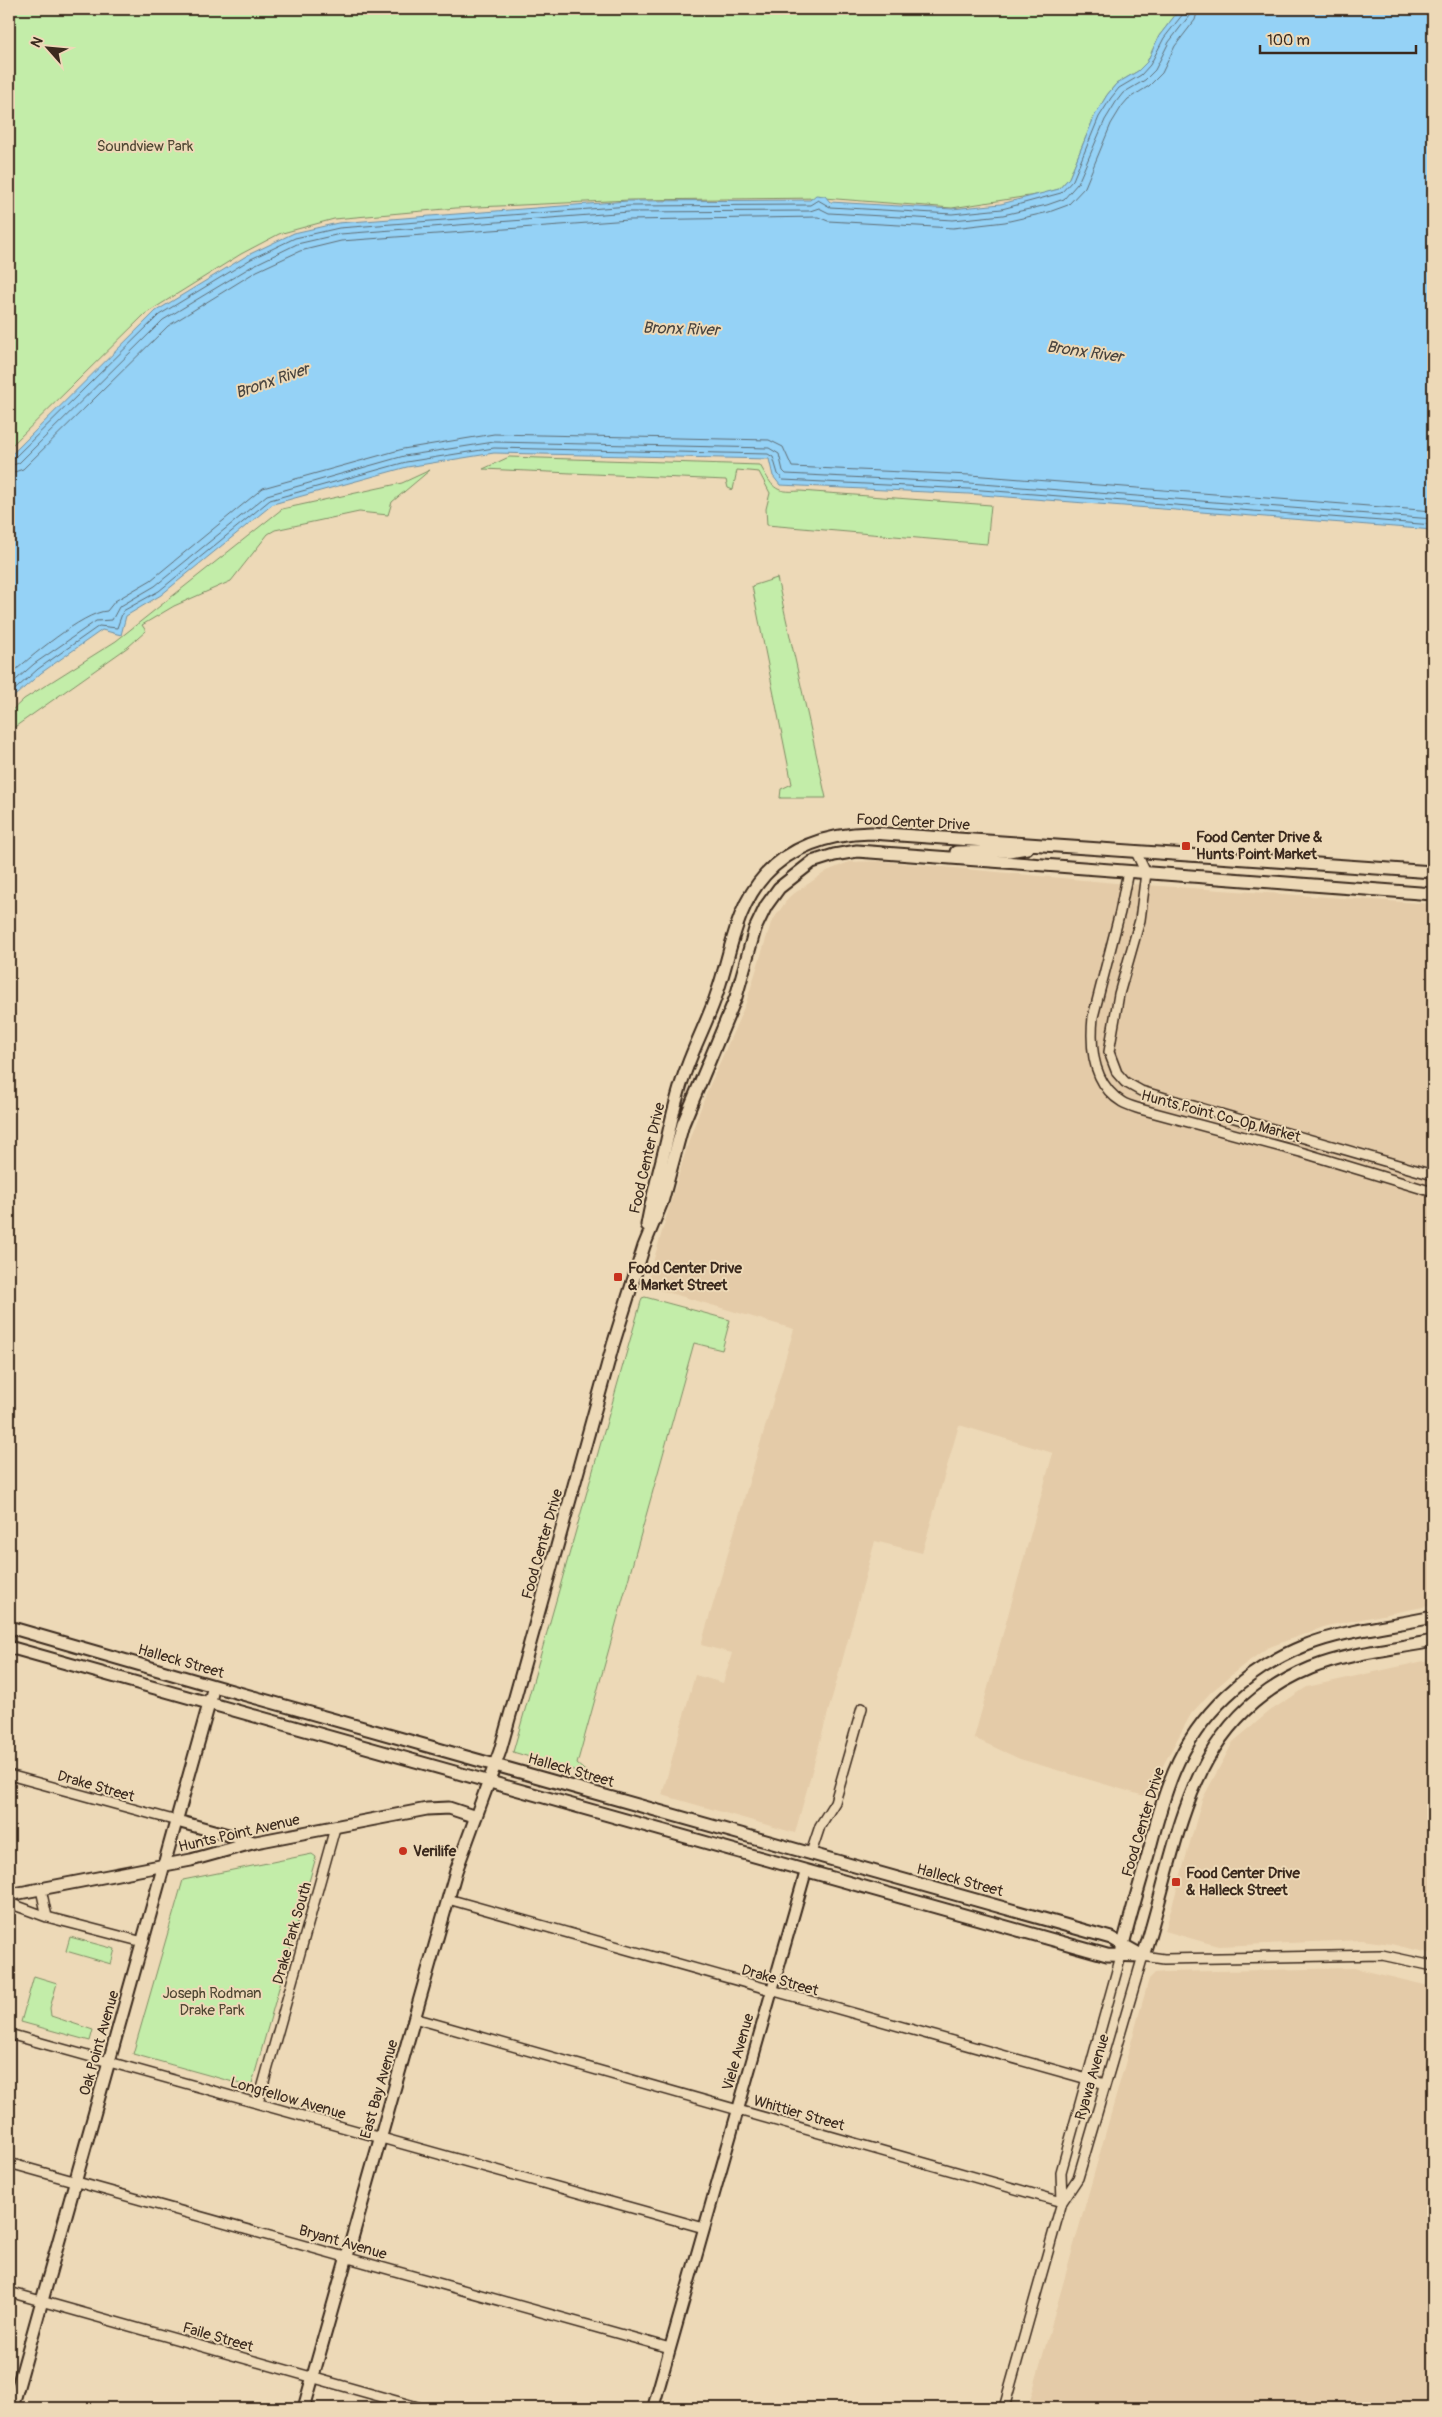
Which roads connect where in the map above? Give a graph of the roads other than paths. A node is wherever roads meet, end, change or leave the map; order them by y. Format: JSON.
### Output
{"nodes":[{"id":1,"x":1044,"y":845,"type":"junction"},
{"id":2,"x":1136,"y":852,"type":"junction"},
{"id":3,"x":925,"y":856,"type":"junction"},
{"id":4,"x":1128,"y":871,"type":"junction"},
{"id":5,"x":1433,"y":872,"type":"edge"},
{"id":6,"x":1146,"y":873,"type":"junction"},
{"id":7,"x":1433,"y":894,"type":"edge"},
{"id":8,"x":1433,"y":1175,"type":"edge"},
{"id":9,"x":1433,"y":1192,"type":"edge"},
{"id":10,"x":644,"y":1246,"type":"junction"},
{"id":11,"x":1433,"y":1617,"type":"edge"},
{"id":12,"x":9,"y":1627,"type":"edge"},
{"id":13,"x":1433,"y":1641,"type":"edge"},
{"id":14,"x":9,"y":1647,"type":"edge"},
{"id":15,"x":214,"y":1686,"type":"junction"},
{"id":16,"x":209,"y":1704,"type":"junction"},
{"id":17,"x":862,"y":1708,"type":"dead end"},
{"id":18,"x":496,"y":1764,"type":"junction"},
{"id":19,"x":9,"y":1775,"type":"edge"},
{"id":20,"x":489,"y":1780,"type":"junction"},
{"id":21,"x":476,"y":1817,"type":"junction"},
{"id":22,"x":177,"y":1820,"type":"junction"},
{"id":23,"x":335,"y":1828,"type":"junction"},
{"id":24,"x":256,"y":1842,"type":"junction"},
{"id":25,"x":811,"y":1854,"type":"junction"},
{"id":26,"x":164,"y":1865,"type":"junction"},
{"id":27,"x":806,"y":1871,"type":"junction"},
{"id":28,"x":41,"y":1889,"type":"junction"},
{"id":29,"x":9,"y":1895,"type":"edge"},
{"id":30,"x":448,"y":1899,"type":"junction"},
{"id":31,"x":9,"y":1904,"type":"edge"},
{"id":32,"x":47,"y":1917,"type":"junction"},
{"id":33,"x":143,"y":1942,"type":"junction"},
{"id":34,"x":1122,"y":1950,"type":"junction"},
{"id":35,"x":1142,"y":1956,"type":"junction"},
{"id":36,"x":1433,"y":1966,"type":"edge"},
{"id":37,"x":770,"y":1992,"type":"junction"},
{"id":38,"x":414,"y":2018,"type":"junction"},
{"id":39,"x":9,"y":2034,"type":"edge"},
{"id":40,"x":109,"y":2063,"type":"junction"},
{"id":41,"x":1087,"y":2079,"type":"junction"},
{"id":42,"x":1105,"y":2084,"type":"junction"},
{"id":43,"x":258,"y":2103,"type":"junction"},
{"id":44,"x":737,"y":2110,"type":"junction"},
{"id":45,"x":380,"y":2138,"type":"junction"},
{"id":46,"x":9,"y":2162,"type":"edge"},
{"id":47,"x":76,"y":2182,"type":"junction"},
{"id":48,"x":1062,"y":2202,"type":"junction"},
{"id":49,"x":704,"y":2228,"type":"junction"},
{"id":50,"x":347,"y":2258,"type":"junction"},
{"id":51,"x":9,"y":2292,"type":"edge"},
{"id":52,"x":42,"y":2302,"type":"junction"},
{"id":53,"x":670,"y":2348,"type":"junction"},
{"id":54,"x":313,"y":2378,"type":"junction"},
{"id":55,"x":12,"y":2408,"type":"edge"},
{"id":56,"x":304,"y":2408,"type":"edge"},
{"id":57,"x":421,"y":2408,"type":"edge"},
{"id":58,"x":653,"y":2408,"type":"edge"},
{"id":59,"x":1004,"y":2408,"type":"edge"}],
"edges":[{"from":1,"to":2,"type":"main road","name":"Food Center Drive"},
{"from":1,"to":3,"type":"main road"},
{"from":1,"to":10,"type":"main road","name":"Food Center Drive"},
{"from":2,"to":5,"type":"main road","name":"Food Center Drive"},
{"from":2,"to":6,"type":"street"},
{"from":3,"to":4,"type":"main road","name":"Food Center Drive"},
{"from":3,"to":10,"type":"main road","name":"Food Center Drive"},
{"from":4,"to":6,"type":"main road","name":"Food Center Drive"},
{"from":4,"to":9,"type":"street","name":"Hunts Point Co-Op Market"},
{"from":6,"to":7,"type":"main road","name":"Food Center Drive"},
{"from":6,"to":8,"type":"street","name":"Hunts Point Co-Op Market"},
{"from":10,"to":18,"type":"main road","name":"Food Center Drive"},
{"from":11,"to":34,"type":"main road","name":"Food Center Drive"},
{"from":12,"to":15,"type":"main road","name":"Halleck Street"},
{"from":13,"to":35,"type":"main road"},
{"from":14,"to":16,"type":"main road"},
{"from":15,"to":16,"type":"main road","name":"Oak Point Avenue"},
{"from":15,"to":18,"type":"main road","name":"Halleck Street"},
{"from":16,"to":20,"type":"main road"},
{"from":16,"to":22,"type":"main road","name":"Oak Point Avenue"},
{"from":17,"to":25,"type":"street","name":"Viele Avenue"},
{"from":18,"to":20,"type":"main road","name":"Food Center Drive"},
{"from":18,"to":25,"type":"main road","name":"Halleck Street"},
{"from":19,"to":22,"type":"street","name":"Drake Street"},
{"from":20,"to":21,"type":"main road","name":"East Bay Avenue"},
{"from":20,"to":27,"type":"main road"},
{"from":21,"to":23,"type":"main road","name":"Hunts Point Avenue"},
{"from":21,"to":30,"type":"main road","name":"East Bay Avenue"},
{"from":22,"to":24,"type":"main road"},
{"from":22,"to":26,"type":"main road","name":"Oak Point Avenue"},
{"from":23,"to":24,"type":"main road","name":"Hunts Point Avenue"},
{"from":23,"to":43,"type":"street","name":"Drake Park South"},
{"from":24,"to":26,"type":"main road","name":"Hunts Point Avenue"},
{"from":25,"to":27,"type":"main road","name":"Viele Avenue"},
{"from":25,"to":34,"type":"main road","name":"Halleck Street"},
{"from":26,"to":28,"type":"main road","name":"Hunts Point Avenue"},
{"from":26,"to":33,"type":"main road","name":"Oak Point Avenue"},
{"from":27,"to":34,"type":"main road"},
{"from":27,"to":37,"type":"street","name":"Viele Avenue"},
{"from":28,"to":29,"type":"main road","name":"Hunts Point Avenue"},
{"from":28,"to":32,"type":"street"},
{"from":30,"to":37,"type":"street","name":"Drake Street"},
{"from":30,"to":38,"type":"main road","name":"East Bay Avenue"},
{"from":31,"to":32,"type":"street"},
{"from":32,"to":33,"type":"street"},
{"from":33,"to":40,"type":"main road","name":"Oak Point Avenue"},
{"from":34,"to":35,"type":"main road"},
{"from":34,"to":41,"type":"street","name":"Ryawa Avenue"},
{"from":35,"to":36,"type":"street"},
{"from":35,"to":42,"type":"street","name":"Ryawa Avenue"},
{"from":37,"to":41,"type":"street","name":"Drake Street"},
{"from":37,"to":44,"type":"street","name":"Viele Avenue"},
{"from":38,"to":44,"type":"street","name":"Whittier Street"},
{"from":38,"to":45,"type":"main road","name":"East Bay Avenue"},
{"from":39,"to":40,"type":"street","name":"Longfellow Avenue"},
{"from":40,"to":43,"type":"street","name":"Longfellow Avenue"},
{"from":40,"to":47,"type":"main road","name":"Oak Point Avenue"},
{"from":41,"to":42,"type":"street","name":"Drake Street"},
{"from":41,"to":48,"type":"street","name":"Ryawa Avenue"},
{"from":42,"to":48,"type":"street","name":"Ryawa Avenue"},
{"from":43,"to":45,"type":"street","name":"Longfellow Avenue"},
{"from":44,"to":48,"type":"street","name":"Whittier Street"},
{"from":44,"to":49,"type":"street","name":"Viele Avenue"},
{"from":45,"to":49,"type":"street","name":"Longfellow Avenue"},
{"from":45,"to":50,"type":"main road","name":"East Bay Avenue"},
{"from":46,"to":47,"type":"street","name":"Bryant Avenue"},
{"from":47,"to":50,"type":"street","name":"Bryant Avenue"},
{"from":47,"to":52,"type":"main road","name":"Oak Point Avenue"},
{"from":48,"to":59,"type":"street","name":"Ryawa Avenue"},
{"from":49,"to":53,"type":"street","name":"Viele Avenue"},
{"from":50,"to":53,"type":"street","name":"Bryant Avenue"},
{"from":50,"to":54,"type":"main road","name":"East Bay Avenue"},
{"from":51,"to":52,"type":"street","name":"Faile Street"},
{"from":52,"to":54,"type":"street","name":"Faile Street"},
{"from":52,"to":55,"type":"main road","name":"Oak Point Avenue"},
{"from":53,"to":58,"type":"street","name":"Viele Avenue"},
{"from":54,"to":56,"type":"main road","name":"East Bay Avenue"},
{"from":54,"to":57,"type":"street","name":"Faile Street"}]}
